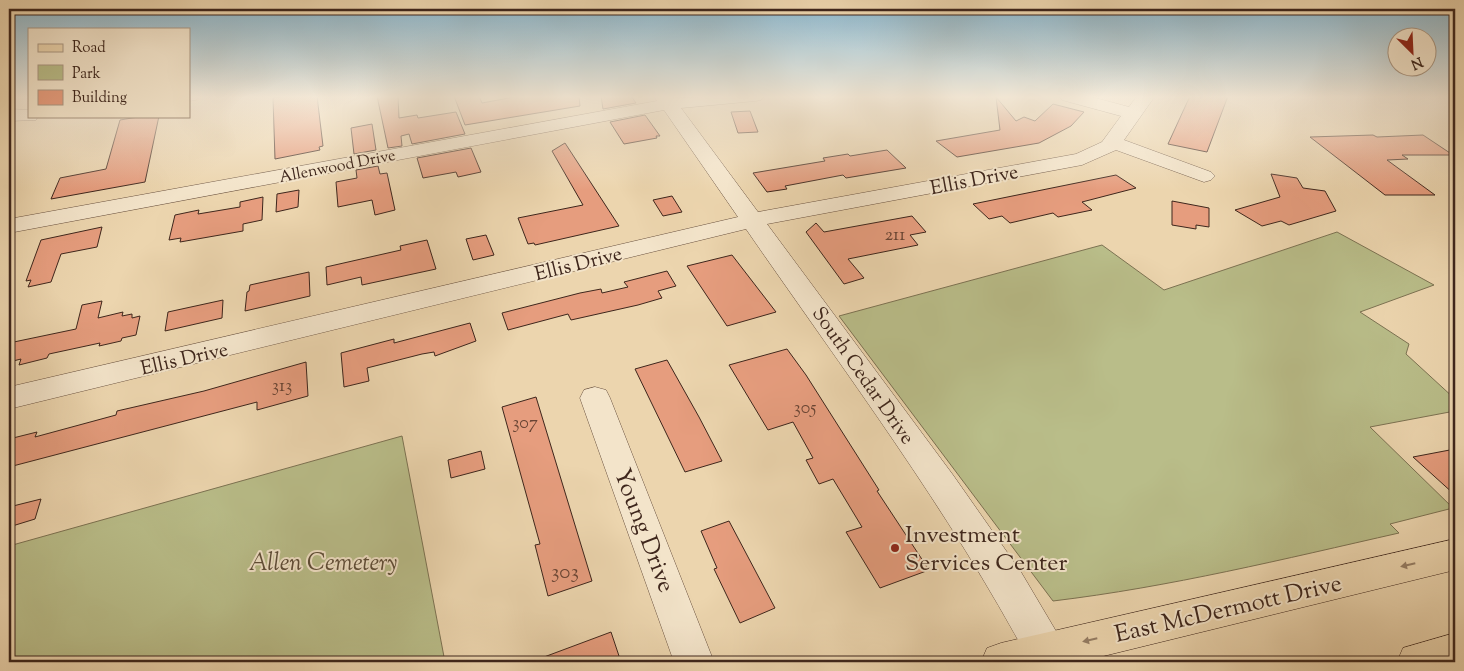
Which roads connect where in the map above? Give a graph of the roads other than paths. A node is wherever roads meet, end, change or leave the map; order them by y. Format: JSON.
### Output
{"nodes":[{"id":1,"x":524,"y":127,"type":"edge"},
{"id":2,"x":686,"y":127,"type":"edge"},
{"id":3,"x":1123,"y":127,"type":"edge"},
{"id":4,"x":1112,"y":142,"type":"junction"},
{"id":5,"x":1204,"y":176,"type":"dead end"},
{"id":6,"x":753,"y":220,"type":"junction"},
{"id":7,"x":9,"y":226,"type":"edge"},
{"id":8,"x":9,"y":398,"type":"edge"},
{"id":9,"x":595,"y":398,"type":"dead end"},
{"id":10,"x":1455,"y":554,"type":"edge"},
{"id":11,"x":1455,"y":652,"type":"edge"},
{"id":12,"x":1049,"y":657,"type":"edge"},
{"id":13,"x":694,"y":662,"type":"edge"},
{"id":14,"x":1001,"y":662,"type":"edge"},
{"id":15,"x":1417,"y":662,"type":"edge"}],
"edges":[{"from":1,"to":7,"type":"street","name":"Allenwood Drive"},
{"from":2,"to":6,"type":"street","name":"South Cedar Drive"},
{"from":3,"to":4,"type":"street","name":"Ellis Drive"},
{"from":4,"to":5,"type":"street"},
{"from":4,"to":6,"type":"street","name":"Ellis Drive"},
{"from":6,"to":8,"type":"street","name":"Ellis Drive"},
{"from":6,"to":12,"type":"street","name":"South Cedar Drive"},
{"from":9,"to":13,"type":"street","name":"Young Drive"},
{"from":10,"to":12,"type":"main road","name":"East McDermott Drive","one_way":true},
{"from":11,"to":15,"type":"main road"},
{"from":12,"to":14,"type":"main road","name":"East McDermott Drive"}]}
